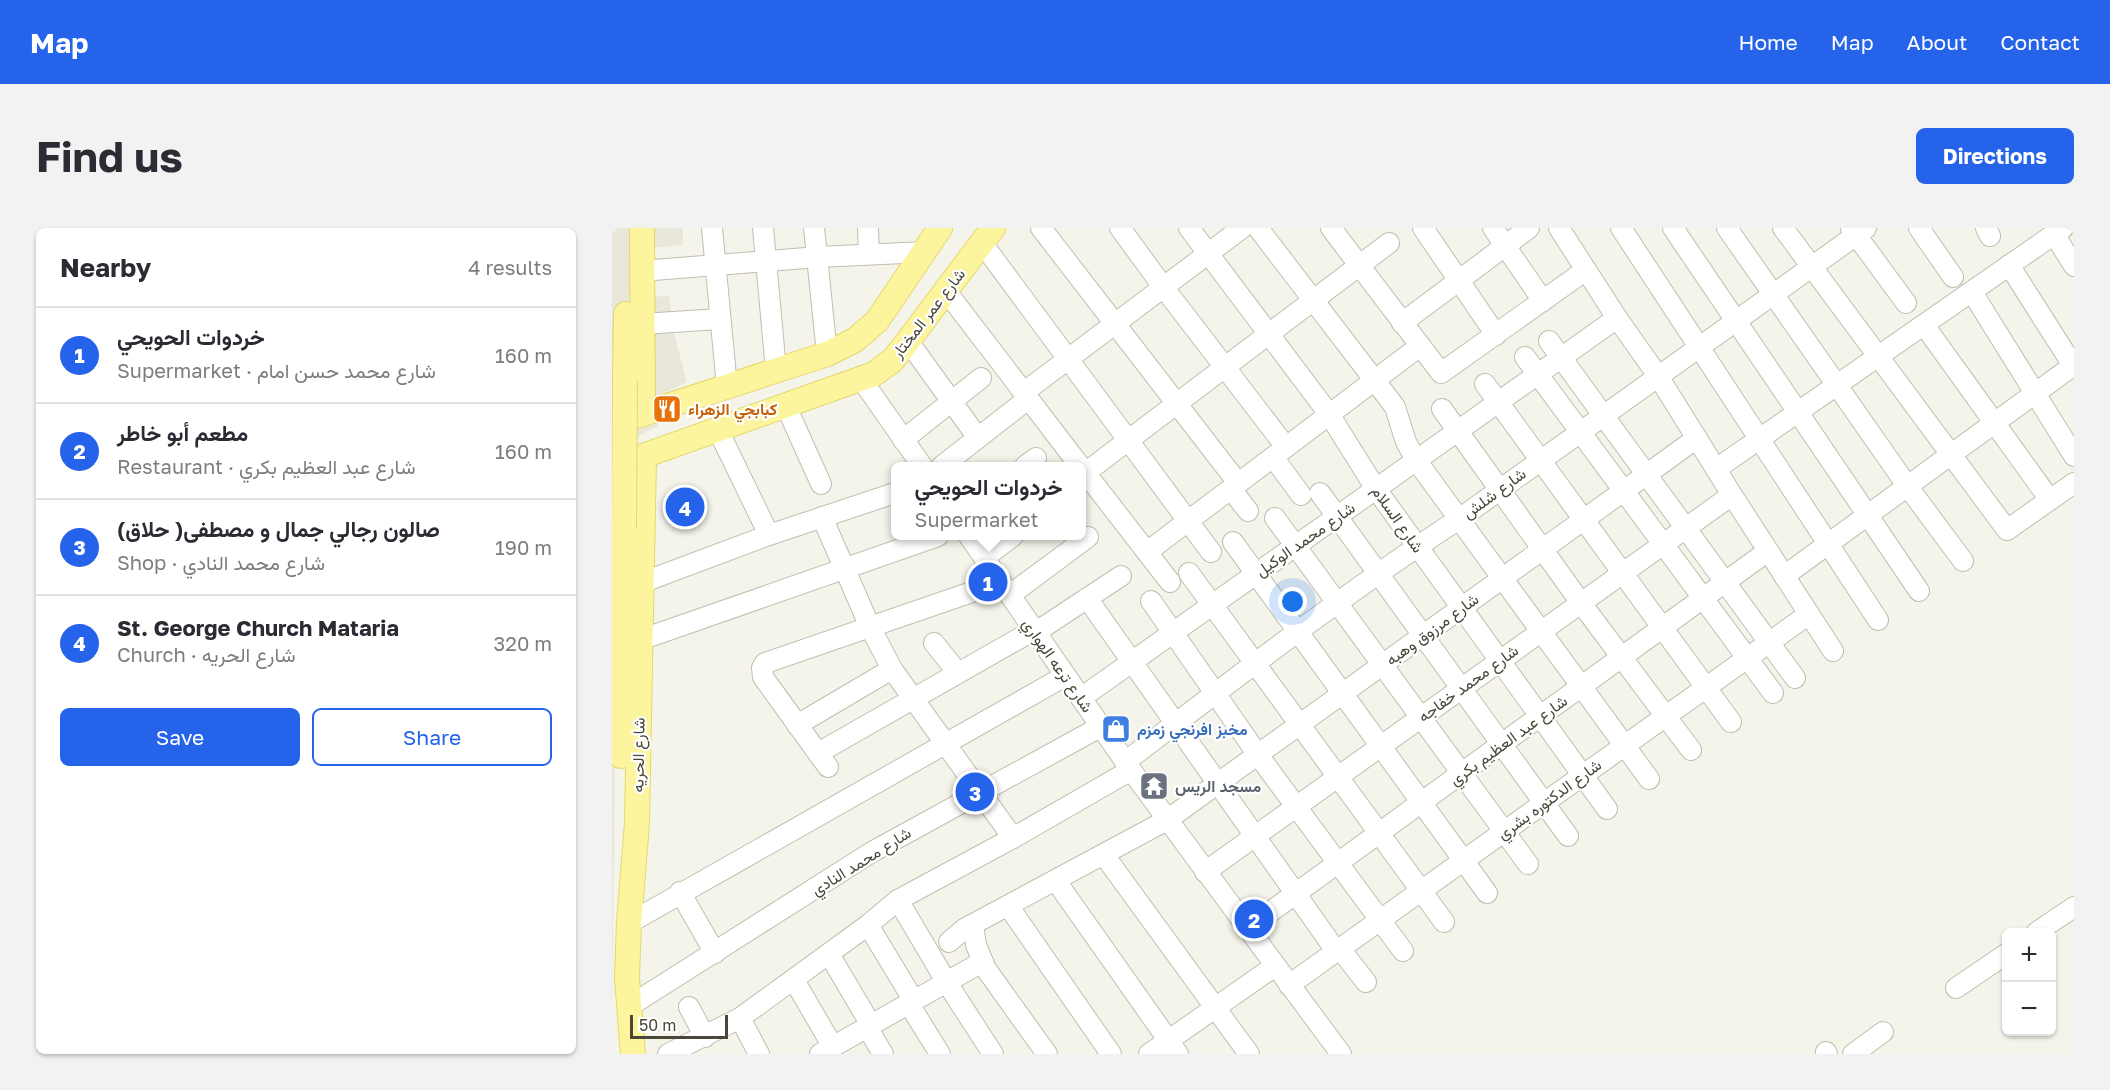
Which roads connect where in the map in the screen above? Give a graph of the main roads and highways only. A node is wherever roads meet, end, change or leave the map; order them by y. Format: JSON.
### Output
{"nodes":[{"id":1,"x":627,"y":228,"type":"edge"},
{"id":2,"x":642,"y":228,"type":"edge"},
{"id":3,"x":940,"y":228,"type":"edge"},
{"id":4,"x":988,"y":235,"type":"edge"},
{"id":5,"x":925,"y":243,"type":"edge"},
{"id":6,"x":634,"y":385,"type":"junction"},
{"id":7,"x":612,"y":413,"type":"edge"},
{"id":8,"x":643,"y":414,"type":"junction"},
{"id":9,"x":612,"y":424,"type":"edge"},
{"id":10,"x":644,"y":456,"type":"junction"},
{"id":11,"x":612,"y":467,"type":"edge"},
{"id":12,"x":612,"y":497,"type":"edge"},
{"id":13,"x":633,"y":525,"type":"junction"},
{"id":14,"x":628,"y":950,"type":"junction"},
{"id":15,"x":633,"y":1054,"type":"edge"}],
"edges":[{"from":1,"to":6,"type":"main road"},
{"from":2,"to":6,"type":"main road"},
{"from":3,"to":5,"type":"main road"},
{"from":4,"to":10,"type":"main road","name":"شارع عمر المختار"},
{"from":5,"to":8,"type":"main road"},
{"from":6,"to":7,"type":"main road"},
{"from":6,"to":8,"type":"main road"},
{"from":6,"to":13,"type":"main road","bridge":true},
{"from":8,"to":9,"type":"main road"},
{"from":10,"to":11,"type":"main road","name":"شارع عمر المختار"},
{"from":10,"to":13,"type":"main road","name":"شارع الحريه"},
{"from":12,"to":13,"type":"main road"},
{"from":13,"to":14,"type":"main road","name":"شارع الحريه"},
{"from":13,"to":14,"type":"main road"},
{"from":14,"to":15,"type":"main road","name":"شارع الحريه"}]}
